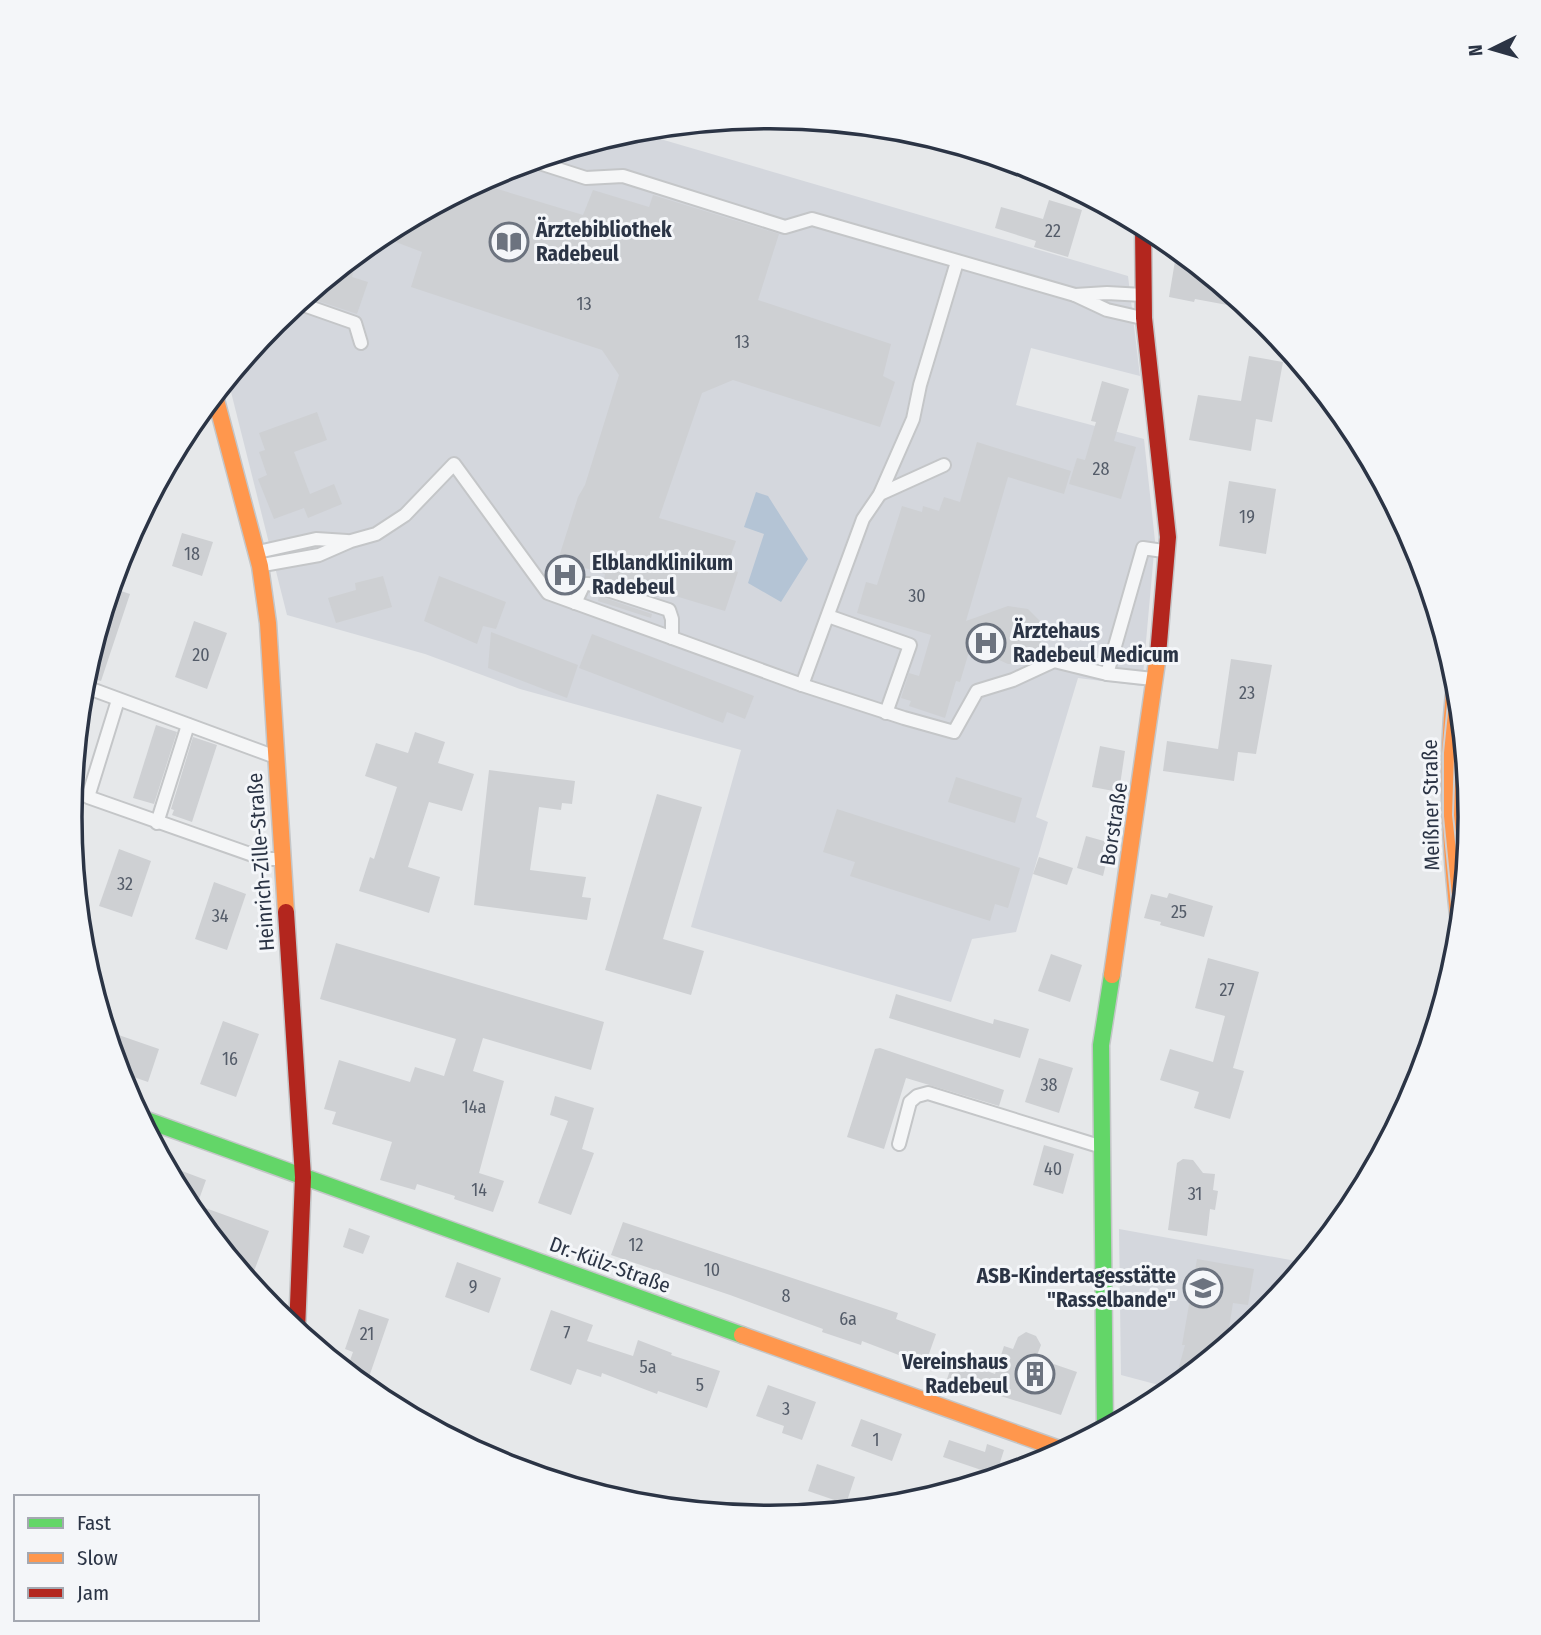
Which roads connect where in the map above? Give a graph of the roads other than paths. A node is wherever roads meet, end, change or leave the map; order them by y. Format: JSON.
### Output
{"nodes":[{"id":1,"x":549,"y":166,"type":"edge"},
{"id":2,"x":1143,"y":239,"type":"edge"},
{"id":3,"x":957,"y":262,"type":"junction"},
{"id":4,"x":1075,"y":295,"type":"junction"},
{"id":5,"x":1143,"y":295,"type":"junction"},
{"id":6,"x":310,"y":307,"type":"edge"},
{"id":7,"x":1144,"y":318,"type":"junction"},
{"id":8,"x":361,"y":343,"type":"dead end"},
{"id":9,"x":218,"y":407,"type":"edge"},
{"id":10,"x":944,"y":465,"type":"dead end"},
{"id":11,"x":880,"y":494,"type":"junction"},
{"id":12,"x":1167,"y":552,"type":"junction"},
{"id":13,"x":258,"y":559,"type":"junction"},
{"id":14,"x":575,"y":603,"type":"junction"},
{"id":15,"x":828,"y":616,"type":"junction"},
{"id":16,"x":672,"y":638,"type":"junction"},
{"id":17,"x":1107,"y":674,"type":"junction"},
{"id":18,"x":1156,"y":679,"type":"junction"},
{"id":19,"x":803,"y":685,"type":"junction"},
{"id":20,"x":94,"y":690,"type":"edge"},
{"id":21,"x":118,"y":699,"type":"junction"},
{"id":22,"x":886,"y":713,"type":"junction"},
{"id":23,"x":1452,"y":724,"type":"edge"},
{"id":24,"x":188,"y":725,"type":"junction"},
{"id":25,"x":275,"y":756,"type":"junction"},
{"id":26,"x":157,"y":823,"type":"junction"},
{"id":27,"x":282,"y":859,"type":"junction"},
{"id":28,"x":1457,"y":861,"type":"edge"},
{"id":29,"x":153,"y":1122,"type":"edge"},
{"id":30,"x":899,"y":1144,"type":"dead end"},
{"id":31,"x":1102,"y":1147,"type":"junction"},
{"id":32,"x":303,"y":1177,"type":"junction"},
{"id":33,"x":298,"y":1317,"type":"edge"},
{"id":34,"x":1105,"y":1419,"type":"edge"},
{"id":35,"x":1050,"y":1446,"type":"edge"}],
"edges":[{"from":1,"to":3,"type":"lane"},
{"from":2,"to":5,"type":"street","name":"Borstraße"},
{"from":3,"to":4,"type":"lane"},
{"from":3,"to":11,"type":"lane"},
{"from":4,"to":5,"type":"lane"},
{"from":4,"to":7,"type":"lane"},
{"from":5,"to":7,"type":"street","name":"Borstraße"},
{"from":6,"to":8,"type":"lane"},
{"from":7,"to":12,"type":"street","name":"Borstraße"},
{"from":9,"to":13,"type":"street","name":"Heinrich-Zille-Straße"},
{"from":10,"to":11,"type":"lane"},
{"from":11,"to":15,"type":"lane"},
{"from":12,"to":17,"type":"lane"},
{"from":12,"to":18,"type":"street","name":"Borstraße"},
{"from":13,"to":14,"type":"lane"},
{"from":13,"to":25,"type":"street","name":"Heinrich-Zille-Straße"},
{"from":14,"to":16,"type":"lane"},
{"from":14,"to":16,"type":"lane"},
{"from":15,"to":19,"type":"lane"},
{"from":15,"to":22,"type":"lane"},
{"from":16,"to":19,"type":"lane"},
{"from":17,"to":18,"type":"lane"},
{"from":17,"to":22,"type":"lane"},
{"from":18,"to":31,"type":"street","name":"Borstraße"},
{"from":19,"to":22,"type":"lane"},
{"from":20,"to":21,"type":"lane"},
{"from":21,"to":24,"type":"lane"},
{"from":21,"to":26,"type":"lane"},
{"from":23,"to":28,"type":"street","name":"Meißner Straße"},
{"from":24,"to":25,"type":"lane"},
{"from":24,"to":26,"type":"lane"},
{"from":25,"to":27,"type":"street","name":"Heinrich-Zille-Straße"},
{"from":26,"to":27,"type":"lane"},
{"from":27,"to":32,"type":"street","name":"Heinrich-Zille-Straße"},
{"from":29,"to":32,"type":"street","name":"Dr.-Külz-Straße"},
{"from":30,"to":31,"type":"lane"},
{"from":31,"to":34,"type":"street","name":"Borstraße"},
{"from":32,"to":33,"type":"street","name":"Heinrich-Zille-Straße"},
{"from":32,"to":35,"type":"street","name":"Dr.-Külz-Straße"}]}
